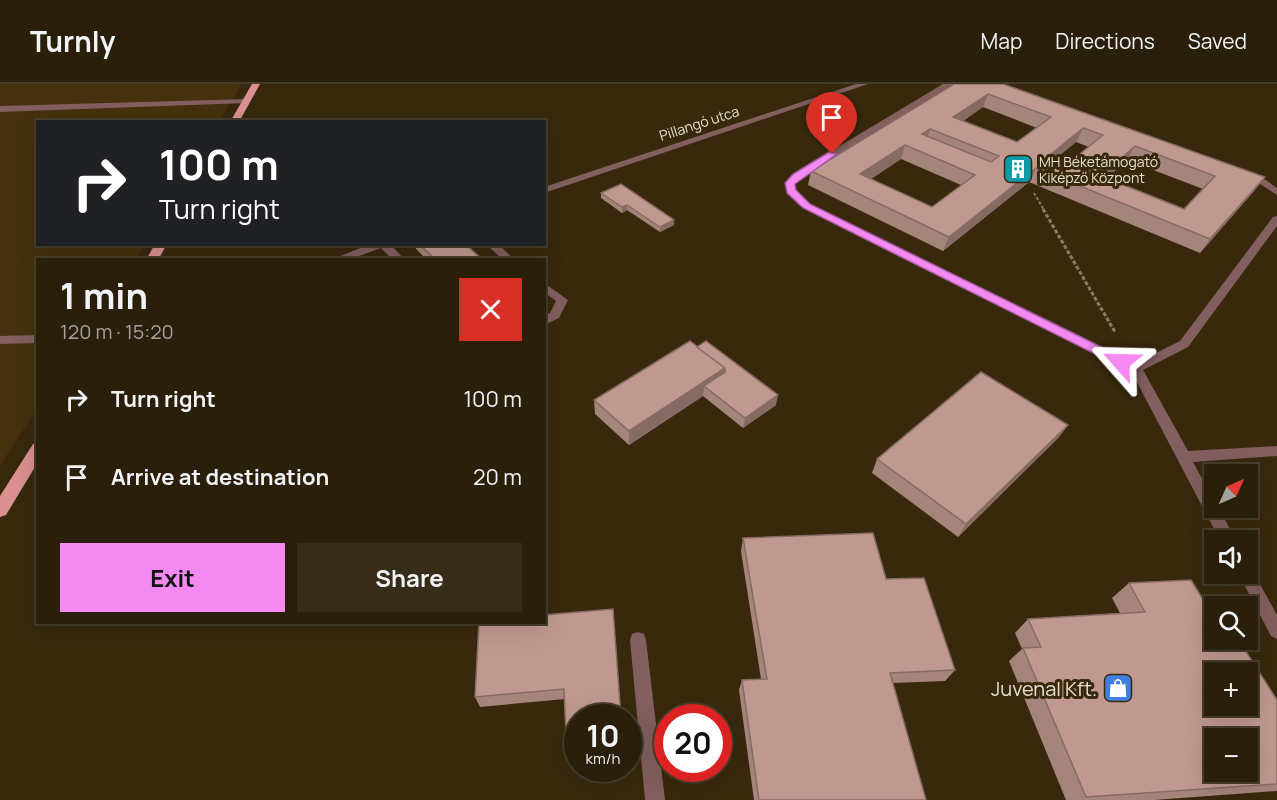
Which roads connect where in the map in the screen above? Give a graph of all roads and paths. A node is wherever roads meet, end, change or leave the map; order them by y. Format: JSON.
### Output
{"nodes":[{"id":1,"x":256,"y":84,"type":"edge"},
{"id":2,"x":864,"y":84,"type":"edge"},
{"id":3,"x":950,"y":84,"type":"edge"},
{"id":4,"x":246,"y":101,"type":"junction"},
{"id":5,"x":0,"y":109,"type":"edge"},
{"id":6,"x":235,"y":120,"type":"edge"},
{"id":7,"x":1239,"y":172,"type":"edge"},
{"id":8,"x":546,"y":189,"type":"edge"},
{"id":9,"x":1277,"y":192,"type":"edge"},
{"id":10,"x":1034,"y":193,"type":"edge"},
{"id":11,"x":1277,"y":219,"type":"edge"},
{"id":12,"x":376,"y":246,"type":"edge"},
{"id":13,"x":384,"y":246,"type":"edge"},
{"id":14,"x":493,"y":246,"type":"edge"},
{"id":15,"x":342,"y":258,"type":"edge"},
{"id":16,"x":398,"y":258,"type":"edge"},
{"id":17,"x":508,"y":258,"type":"edge"},
{"id":18,"x":546,"y":288,"type":"edge"},
{"id":19,"x":546,"y":320,"type":"edge"},
{"id":20,"x":36,"y":339,"type":"edge"},
{"id":21,"x":0,"y":340,"type":"edge"},
{"id":22,"x":1136,"y":368,"type":"junction"},
{"id":23,"x":36,"y":451,"type":"edge"},
{"id":24,"x":1277,"y":451,"type":"edge"},
{"id":25,"x":1184,"y":457,"type":"junction"},
{"id":26,"x":0,"y":510,"type":"edge"},
{"id":27,"x":1223,"y":530,"type":"edge"},
{"id":28,"x":1252,"y":584,"type":"edge"},
{"id":29,"x":1277,"y":631,"type":"edge"},
{"id":30,"x":638,"y":640,"type":"dead end"},
{"id":31,"x":655,"y":800,"type":"edge"}],
"edges":[{"from":1,"to":4,"type":"main road"},
{"from":2,"to":8,"type":"lane","name":"Pillangó utca"},
{"from":3,"to":22,"type":"lane"},
{"from":4,"to":5,"type":"lane"},
{"from":4,"to":6,"type":"main road"},
{"from":7,"to":9,"type":"lane"},
{"from":10,"to":22,"type":"path"},
{"from":11,"to":22,"type":"lane"},
{"from":12,"to":15,"type":"lane"},
{"from":13,"to":16,"type":"lane"},
{"from":14,"to":17,"type":"lane"},
{"from":18,"to":19,"type":"lane"},
{"from":20,"to":21,"type":"lane"},
{"from":22,"to":25,"type":"lane"},
{"from":23,"to":26,"type":"main road"},
{"from":24,"to":25,"type":"lane"},
{"from":25,"to":27,"type":"lane"},
{"from":28,"to":29,"type":"lane"},
{"from":30,"to":31,"type":"lane"}]}
